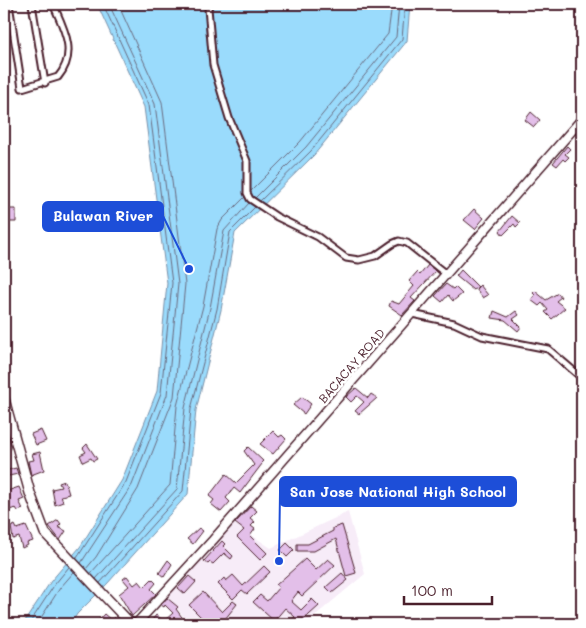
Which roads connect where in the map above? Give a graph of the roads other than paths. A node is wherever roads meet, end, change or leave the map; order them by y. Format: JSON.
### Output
{"nodes":[{"id":1,"x":9,"y":4,"type":"edge"},
{"id":2,"x":32,"y":4,"type":"edge"},
{"id":3,"x":54,"y":4,"type":"edge"},
{"id":4,"x":210,"y":4,"type":"edge"},
{"id":5,"x":44,"y":83,"type":"junction"},
{"id":6,"x":582,"y":119,"type":"edge"},
{"id":7,"x":446,"y":274,"type":"junction"},
{"id":8,"x":412,"y":314,"type":"junction"},
{"id":9,"x":582,"y":378,"type":"edge"},
{"id":10,"x":4,"y":399,"type":"edge"},
{"id":11,"x":130,"y":624,"type":"edge"},
{"id":12,"x":136,"y":624,"type":"edge"}],
"edges":[{"from":1,"to":5,"type":"street"},
{"from":2,"to":5,"type":"street"},
{"from":3,"to":5,"type":"street"},
{"from":4,"to":7,"type":"street"},
{"from":6,"to":7,"type":"main road","name":"BACACAY ROAD"},
{"from":7,"to":8,"type":"main road","name":"BACACAY ROAD"},
{"from":8,"to":9,"type":"street"},
{"from":8,"to":12,"type":"main road","name":"BACACAY ROAD"},
{"from":10,"to":11,"type":"main road"}]}
